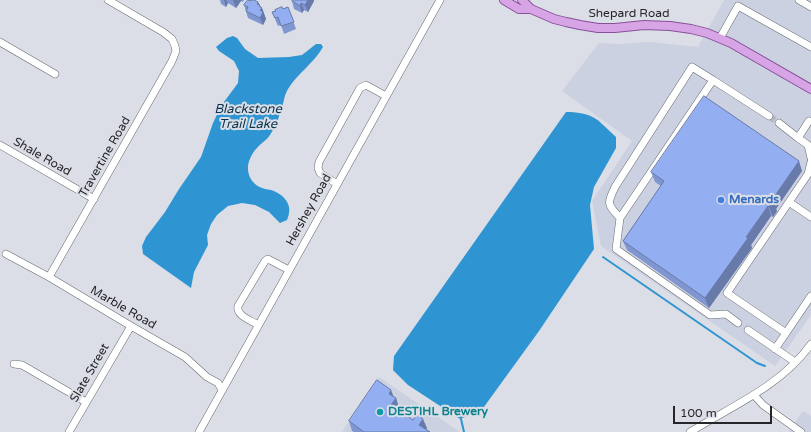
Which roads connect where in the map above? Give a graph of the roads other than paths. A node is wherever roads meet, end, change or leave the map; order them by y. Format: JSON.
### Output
{"nodes":[{"id":1,"x":109,"y":0,"type":"edge"},
{"id":2,"x":440,"y":0,"type":"edge"},
{"id":3,"x":504,"y":0,"type":"edge"},
{"id":4,"x":522,"y":0,"type":"edge"},
{"id":5,"x":799,"y":0,"type":"edge"},
{"id":6,"x":740,"y":3,"type":"edge"},
{"id":7,"x":811,"y":7,"type":"edge"},
{"id":8,"x":530,"y":9,"type":"junction"},
{"id":9,"x":720,"y":38,"type":"junction"},
{"id":10,"x":0,"y":42,"type":"edge"},
{"id":11,"x":811,"y":47,"type":"edge"},
{"id":12,"x":55,"y":74,"type":"dead end"},
{"id":13,"x":713,"y":80,"type":"junction"},
{"id":14,"x":811,"y":89,"type":"edge"},
{"id":15,"x":386,"y":96,"type":"junction"},
{"id":16,"x":769,"y":116,"type":"tunnel mouth"},
{"id":17,"x":810,"y":121,"type":"edge"},
{"id":18,"x":779,"y":123,"type":"tunnel mouth"},
{"id":19,"x":798,"y":138,"type":"junction"},
{"id":20,"x":0,"y":145,"type":"edge"},
{"id":21,"x":810,"y":146,"type":"edge"},
{"id":22,"x":811,"y":158,"type":"edge"},
{"id":23,"x":811,"y":162,"type":"edge"},
{"id":24,"x":337,"y":184,"type":"junction"},
{"id":25,"x":94,"y":199,"type":"junction"},
{"id":26,"x":789,"y":202,"type":"junction"},
{"id":27,"x":811,"y":217,"type":"edge"},
{"id":28,"x":620,"y":218,"type":"junction"},
{"id":29,"x":6,"y":254,"type":"dead end"},
{"id":30,"x":289,"y":270,"type":"junction"},
{"id":31,"x":49,"y":277,"type":"junction"},
{"id":32,"x":811,"y":296,"type":"edge"},
{"id":33,"x":738,"y":323,"type":"dead end"},
{"id":34,"x":258,"y":325,"type":"junction"},
{"id":35,"x":131,"y":326,"type":"junction"},
{"id":36,"x":748,"y":330,"type":"dead end"},
{"id":37,"x":786,"y":333,"type":"junction"},
{"id":38,"x":811,"y":344,"type":"edge"},
{"id":39,"x":775,"y":349,"type":"junction"},
{"id":40,"x":795,"y":362,"type":"junction"},
{"id":41,"x":14,"y":364,"type":"dead end"},
{"id":42,"x":222,"y":390,"type":"junction"},
{"id":43,"x":754,"y":395,"type":"junction"},
{"id":44,"x":86,"y":402,"type":"junction"},
{"id":45,"x":69,"y":432,"type":"edge"},
{"id":46,"x":199,"y":432,"type":"edge"},
{"id":47,"x":690,"y":432,"type":"edge"},
{"id":48,"x":801,"y":432,"type":"edge"}],
"edges":[{"from":1,"to":25,"type":"street","name":"Travertine Road"},
{"from":2,"to":15,"type":"street","name":"Hershey Road"},
{"from":3,"to":8,"type":"main road","name":"Shepard Road"},
{"from":4,"to":8,"type":"main road","name":"Shepard Road"},
{"from":5,"to":7,"type":"street"},
{"from":6,"to":9,"type":"street"},
{"from":6,"to":11,"type":"street"},
{"from":8,"to":9,"type":"main road","name":"Shepard Road"},
{"from":9,"to":14,"type":"main road","name":"Shepard Road"},
{"from":10,"to":12,"type":"street"},
{"from":13,"to":16,"type":"street"},
{"from":13,"to":28,"type":"street"},
{"from":13,"to":28,"type":"street"},
{"from":15,"to":24,"type":"street","name":"Hershey Road"},
{"from":15,"to":24,"type":"street"},
{"from":17,"to":19,"type":"street"},
{"from":18,"to":19,"type":"street"},
{"from":19,"to":21,"type":"street"},
{"from":20,"to":25,"type":"street","name":"Shale Road"},
{"from":21,"to":22,"type":"street"},
{"from":23,"to":26,"type":"street"},
{"from":24,"to":30,"type":"street","name":"Hershey Road"},
{"from":25,"to":31,"type":"street","name":"Travertine Road"},
{"from":26,"to":27,"type":"street"},
{"from":26,"to":37,"type":"street"},
{"from":28,"to":33,"type":"street"},
{"from":29,"to":31,"type":"street","name":"Marble Road"},
{"from":30,"to":34,"type":"street","name":"Hershey Road"},
{"from":30,"to":34,"type":"street"},
{"from":31,"to":35,"type":"street","name":"Marble Road"},
{"from":32,"to":37,"type":"street"},
{"from":34,"to":42,"type":"street","name":"Hershey Road"},
{"from":35,"to":42,"type":"street","name":"Marble Road"},
{"from":35,"to":44,"type":"street","name":"Slate Street"},
{"from":36,"to":39,"type":"street"},
{"from":37,"to":39,"type":"street"},
{"from":38,"to":40,"type":"street"},
{"from":39,"to":40,"type":"street"},
{"from":40,"to":43,"type":"street"},
{"from":41,"to":44,"type":"street"},
{"from":42,"to":46,"type":"street","name":"Hershey Road"},
{"from":43,"to":47,"type":"street"},
{"from":43,"to":48,"type":"street"},
{"from":44,"to":45,"type":"street","name":"Slate Street"}]}
